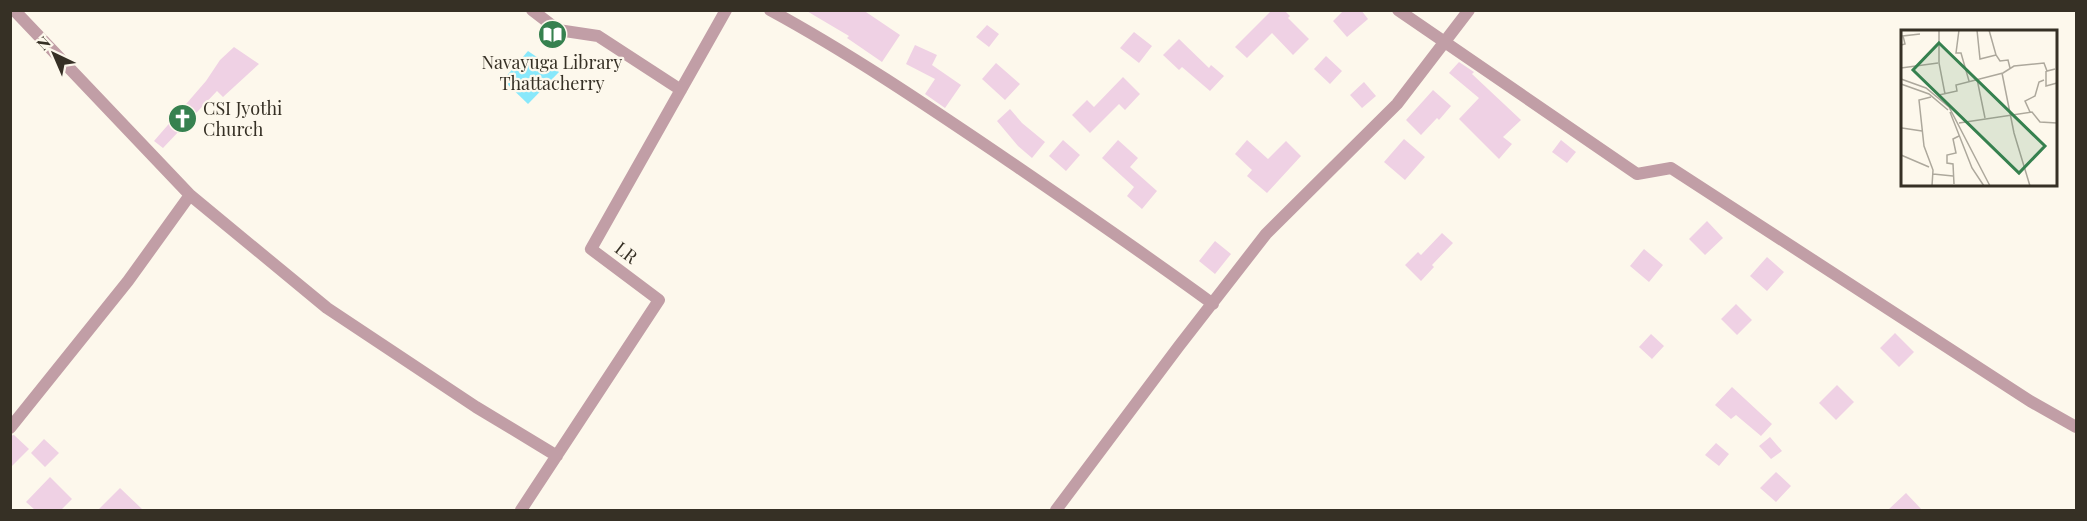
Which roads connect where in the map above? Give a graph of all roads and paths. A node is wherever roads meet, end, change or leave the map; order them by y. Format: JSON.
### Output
{"nodes":[{"id":1,"x":14,"y":10,"type":"edge"},
{"id":2,"x":532,"y":10,"type":"edge"},
{"id":3,"x":726,"y":10,"type":"edge"},
{"id":4,"x":770,"y":10,"type":"edge"},
{"id":5,"x":1398,"y":10,"type":"edge"},
{"id":6,"x":1469,"y":10,"type":"edge"},
{"id":7,"x":1444,"y":43,"type":"junction"},
{"id":8,"x":681,"y":90,"type":"junction"},
{"id":9,"x":190,"y":195,"type":"junction"},
{"id":10,"x":1213,"y":304,"type":"junction"},
{"id":11,"x":2076,"y":427,"type":"edge"},
{"id":12,"x":10,"y":428,"type":"edge"},
{"id":13,"x":557,"y":456,"type":"junction"},
{"id":14,"x":521,"y":510,"type":"edge"},
{"id":15,"x":1056,"y":510,"type":"edge"}],
"edges":[{"from":1,"to":9,"type":"street"},
{"from":2,"to":8,"type":"street"},
{"from":3,"to":8,"type":"street","name":"LR"},
{"from":4,"to":10,"type":"street"},
{"from":5,"to":7,"type":"street"},
{"from":6,"to":7,"type":"street"},
{"from":7,"to":10,"type":"street"},
{"from":7,"to":11,"type":"street"},
{"from":8,"to":13,"type":"street","name":"LR"},
{"from":9,"to":12,"type":"street"},
{"from":9,"to":13,"type":"street"},
{"from":10,"to":15,"type":"street"},
{"from":13,"to":14,"type":"street","name":"LR"}]}
